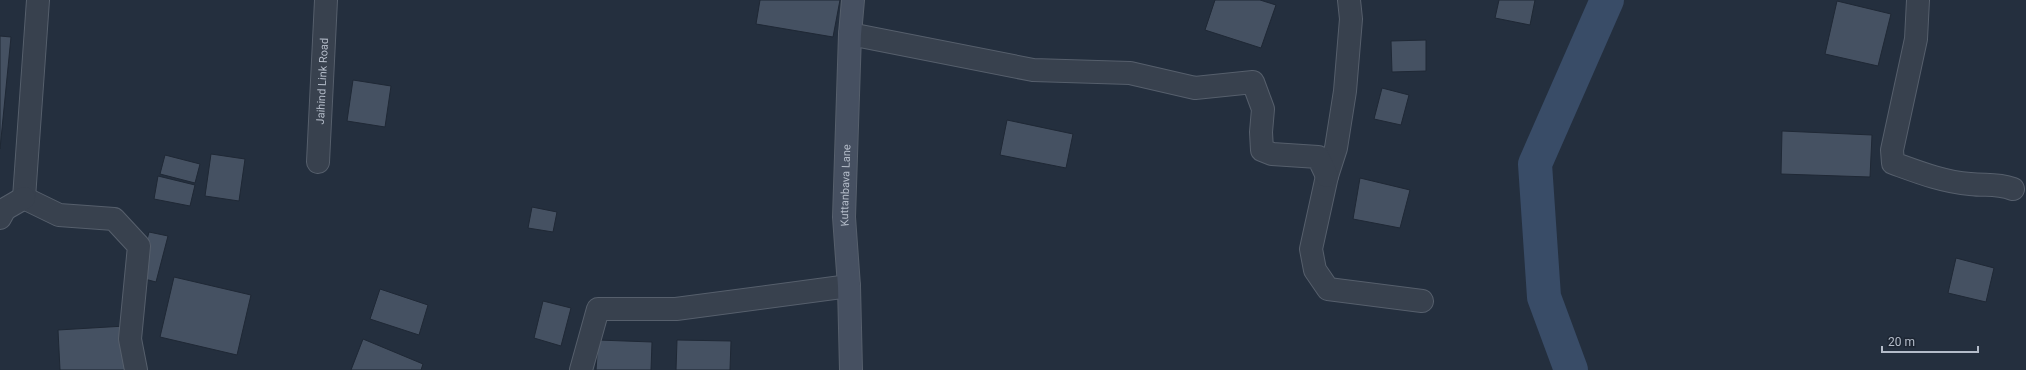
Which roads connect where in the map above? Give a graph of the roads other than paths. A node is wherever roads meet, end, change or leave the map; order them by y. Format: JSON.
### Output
{"nodes":[{"id":1,"x":38,"y":0,"type":"edge"},
{"id":2,"x":326,"y":0,"type":"edge"},
{"id":3,"x":853,"y":0,"type":"edge"},
{"id":4,"x":1349,"y":0,"type":"edge"},
{"id":5,"x":1918,"y":0,"type":"edge"},
{"id":6,"x":850,"y":34,"type":"junction"},
{"id":7,"x":318,"y":162,"type":"dead end"},
{"id":8,"x":1327,"y":176,"type":"junction"},
{"id":9,"x":2012,"y":188,"type":"dead end"},
{"id":10,"x":24,"y":198,"type":"junction"},
{"id":11,"x":0,"y":218,"type":"edge"},
{"id":12,"x":849,"y":286,"type":"junction"},
{"id":13,"x":1422,"y":301,"type":"dead end"},
{"id":14,"x":136,"y":370,"type":"edge"},
{"id":15,"x":581,"y":370,"type":"edge"},
{"id":16,"x":850,"y":370,"type":"edge"}],
"edges":[{"from":1,"to":10,"type":"street"},
{"from":2,"to":7,"type":"street","name":"Jaihind Link Road"},
{"from":3,"to":6,"type":"street","name":"Kuttanbava Lane"},
{"from":4,"to":8,"type":"street"},
{"from":5,"to":9,"type":"street"},
{"from":6,"to":8,"type":"street"},
{"from":6,"to":12,"type":"street","name":"Kuttanbava Lane"},
{"from":8,"to":13,"type":"street"},
{"from":10,"to":11,"type":"street"},
{"from":10,"to":14,"type":"street"},
{"from":12,"to":15,"type":"street"},
{"from":12,"to":16,"type":"street","name":"Kuttanbava Lane"}]}
